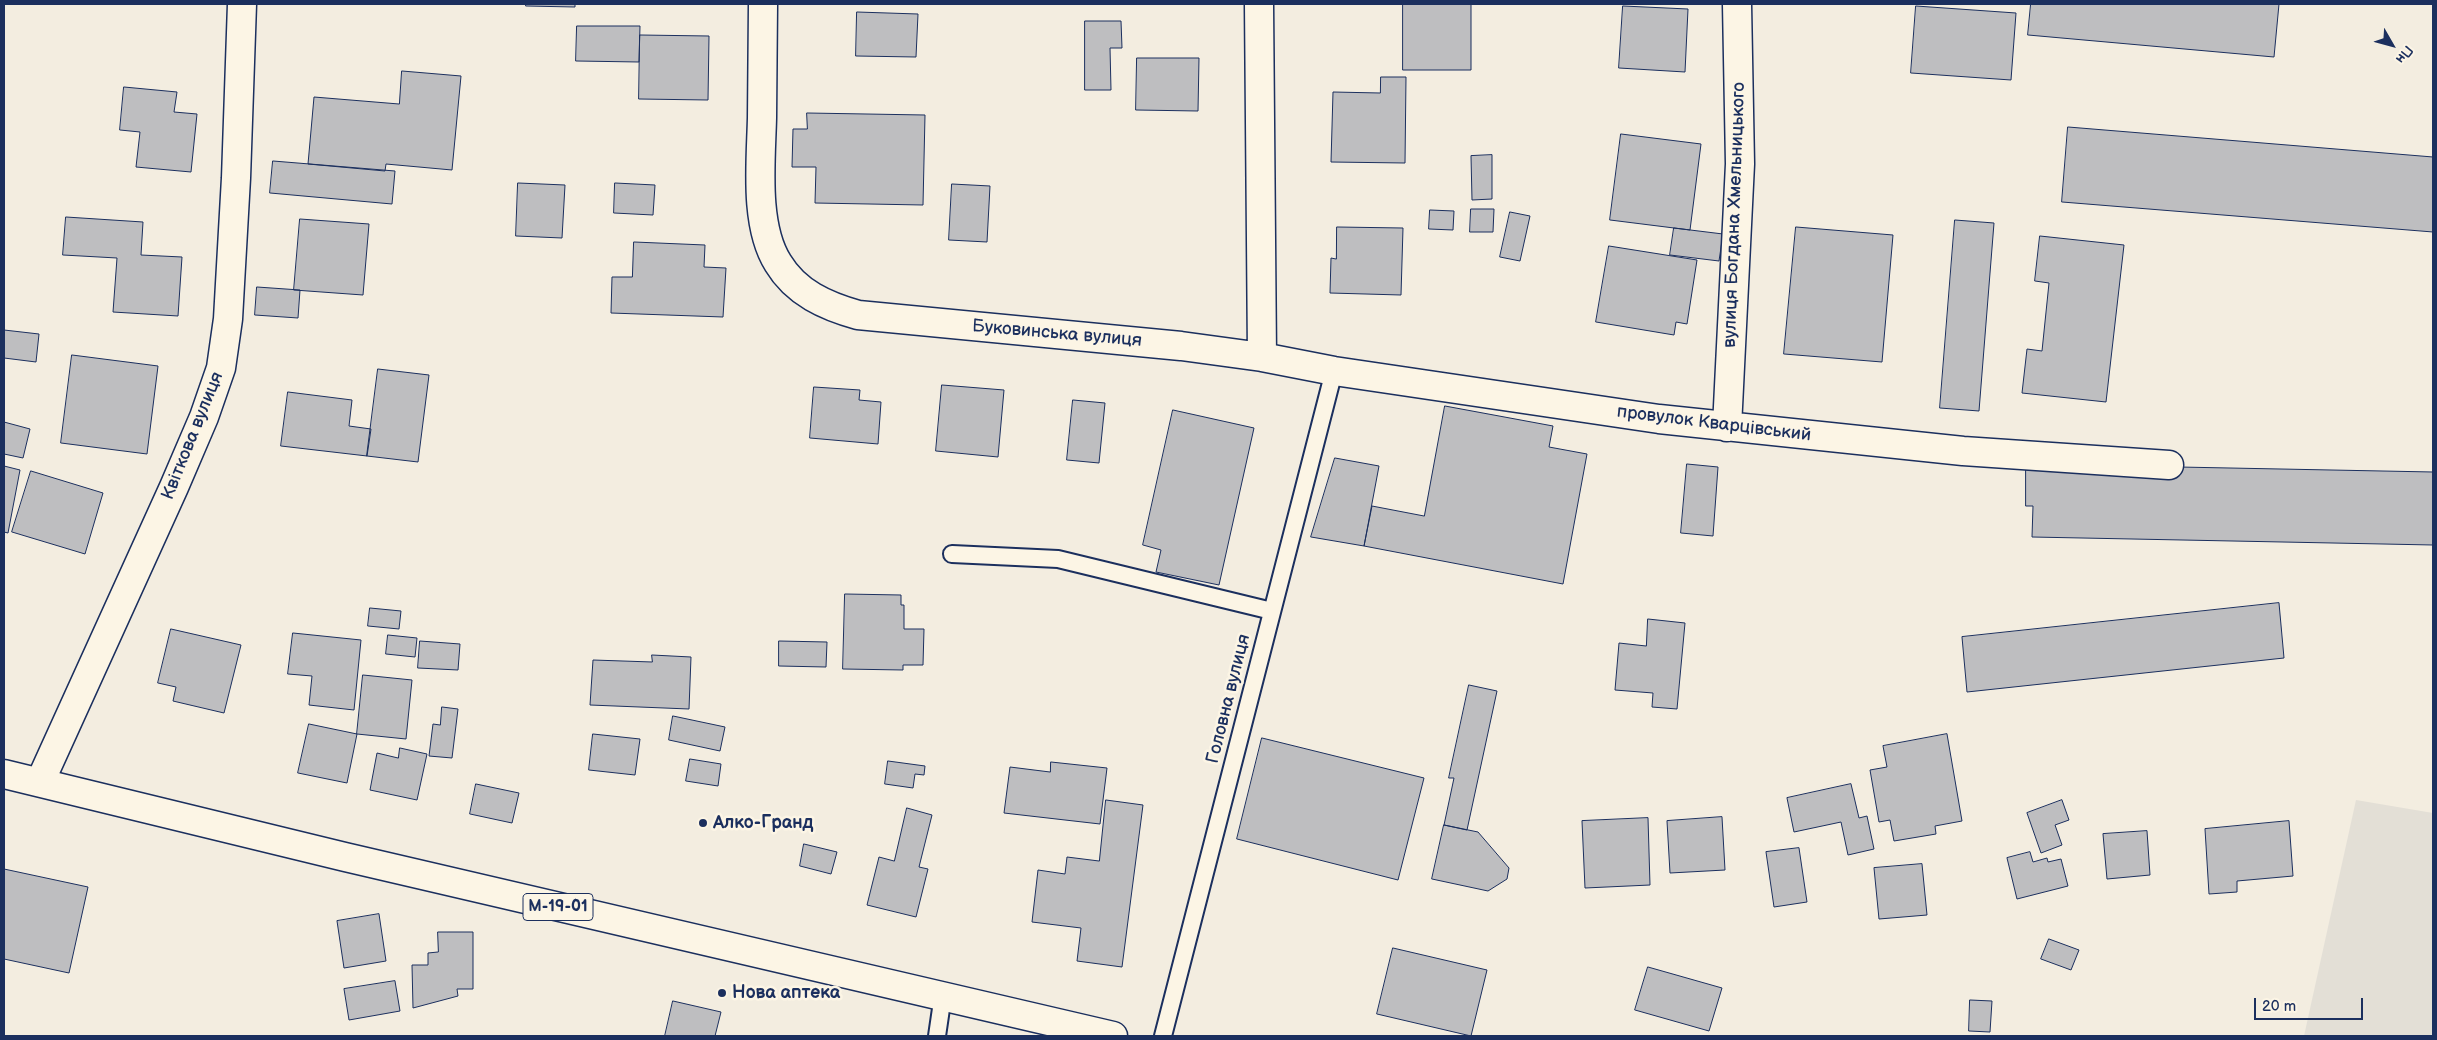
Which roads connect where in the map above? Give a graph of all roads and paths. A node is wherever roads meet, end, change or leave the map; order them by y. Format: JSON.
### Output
{"nodes":[{"id":1,"x":242,"y":4,"type":"edge"},
{"id":2,"x":763,"y":4,"type":"edge"},
{"id":3,"x":1259,"y":4,"type":"edge"},
{"id":4,"x":1737,"y":4,"type":"edge"},
{"id":5,"x":1262,"y":357,"type":"junction"},
{"id":6,"x":1334,"y":371,"type":"junction"},
{"id":7,"x":1727,"y":427,"type":"junction"},
{"id":8,"x":2170,"y":465,"type":"dead end"},
{"id":9,"x":952,"y":554,"type":"dead end"},
{"id":10,"x":1272,"y":611,"type":"junction"},
{"id":11,"x":4,"y":774,"type":"edge"},
{"id":12,"x":40,"y":782,"type":"junction"},
{"id":13,"x":943,"y":996,"type":"junction"},
{"id":14,"x":937,"y":1036,"type":"edge"},
{"id":15,"x":1113,"y":1036,"type":"edge"},
{"id":16,"x":1163,"y":1036,"type":"edge"}],
"edges":[{"from":1,"to":12,"type":"street","name":"Квіткова вулиця"},
{"from":2,"to":5,"type":"street","name":"Буковинська вулиця"},
{"from":3,"to":5,"type":"street"},
{"from":4,"to":7,"type":"street","name":"вулиця Богдана Хмельницького"},
{"from":5,"to":6,"type":"street","name":"провулок Кварцівський"},
{"from":6,"to":7,"type":"street","name":"провулок Кварцівський"},
{"from":6,"to":10,"type":"lane","name":"Головна вулиця"},
{"from":7,"to":8,"type":"street","name":"провулок Кварцівський"},
{"from":9,"to":10,"type":"lane"},
{"from":10,"to":16,"type":"lane","name":"Головна вулиця"},
{"from":11,"to":12,"type":"street","number":"М-19-01"},
{"from":12,"to":13,"type":"street","number":"М-19-01"},
{"from":13,"to":14,"type":"lane"},
{"from":13,"to":15,"type":"street","number":"М-19-01"}]}
